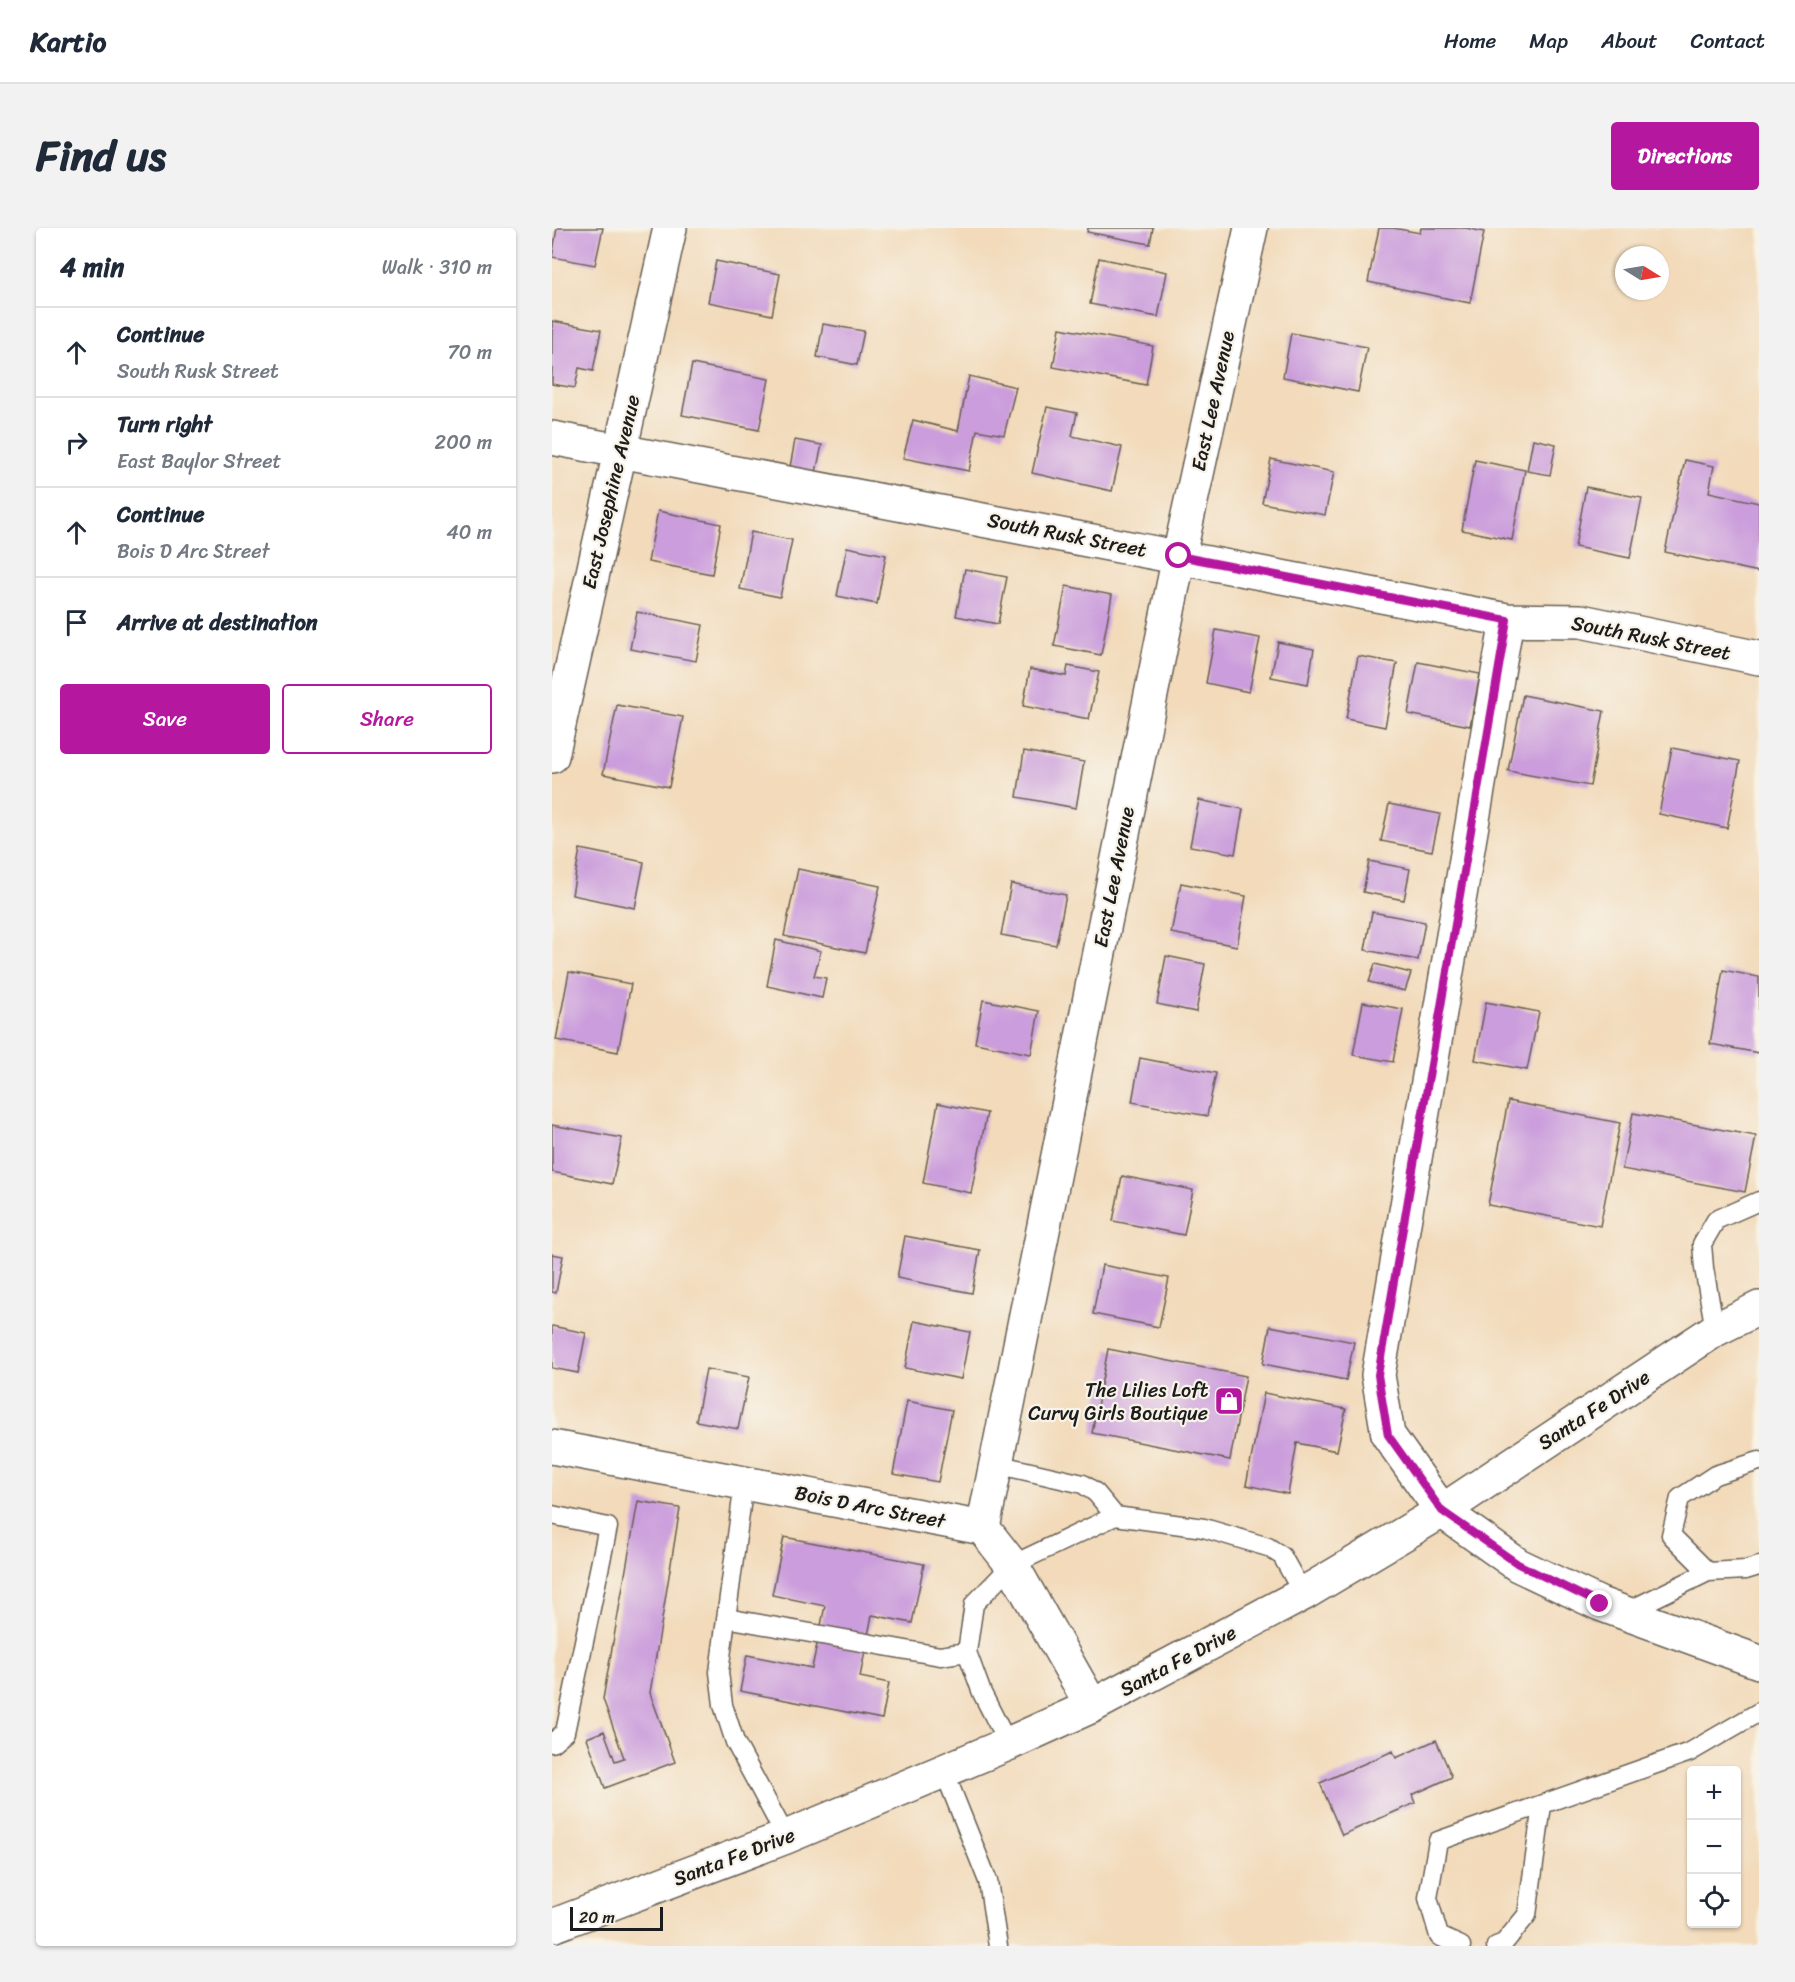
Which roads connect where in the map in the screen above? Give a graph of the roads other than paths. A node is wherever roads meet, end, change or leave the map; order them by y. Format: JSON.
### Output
{"nodes":[{"id":1,"x":670,"y":228,"type":"edge"},
{"id":2,"x":1251,"y":228,"type":"edge"},
{"id":3,"x":552,"y":438,"type":"edge"},
{"id":4,"x":620,"y":451,"type":"junction"},
{"id":5,"x":1179,"y":556,"type":"junction"},
{"id":6,"x":1507,"y":620,"type":"junction"},
{"id":7,"x":1759,"y":658,"type":"edge"},
{"id":8,"x":552,"y":756,"type":"edge"},
{"id":9,"x":1759,"y":1201,"type":"edge"},
{"id":10,"x":1759,"y":1308,"type":"edge"},
{"id":11,"x":1715,"y":1330,"type":"junction"},
{"id":12,"x":552,"y":1447,"type":"edge"},
{"id":13,"x":1759,"y":1461,"type":"edge"},
{"id":14,"x":996,"y":1464,"type":"junction"},
{"id":15,"x":744,"y":1483,"type":"junction"},
{"id":16,"x":1442,"y":1511,"type":"junction"},
{"id":17,"x":552,"y":1515,"type":"edge"},
{"id":18,"x":1115,"y":1516,"type":"junction"},
{"id":19,"x":983,"y":1528,"type":"junction"},
{"id":20,"x":1012,"y":1566,"type":"junction"},
{"id":21,"x":1759,"y":1566,"type":"edge"},
{"id":22,"x":1708,"y":1572,"type":"junction"},
{"id":23,"x":1303,"y":1594,"type":"junction"},
{"id":24,"x":1624,"y":1613,"type":"junction"},
{"id":25,"x":726,"y":1618,"type":"junction"},
{"id":26,"x":967,"y":1652,"type":"junction"},
{"id":27,"x":1759,"y":1662,"type":"edge"},
{"id":28,"x":1092,"y":1706,"type":"junction"},
{"id":29,"x":1759,"y":1712,"type":"edge"},
{"id":30,"x":552,"y":1743,"type":"edge"},
{"id":31,"x":1008,"y":1744,"type":"junction"},
{"id":32,"x":944,"y":1771,"type":"junction"},
{"id":33,"x":1542,"y":1805,"type":"junction"},
{"id":34,"x":786,"y":1837,"type":"junction"},
{"id":35,"x":552,"y":1926,"type":"edge"},
{"id":36,"x":998,"y":1946,"type":"edge"},
{"id":37,"x":1461,"y":1946,"type":"edge"},
{"id":38,"x":1496,"y":1946,"type":"edge"}],
"edges":[{"from":1,"to":4,"type":"street","name":"East Josephine Avenue"},
{"from":2,"to":5,"type":"street","name":"East Lee Avenue"},
{"from":3,"to":4,"type":"street","name":"South Rusk Street"},
{"from":4,"to":5,"type":"street","name":"South Rusk Street"},
{"from":4,"to":8,"type":"street","name":"East Josephine Avenue"},
{"from":5,"to":6,"type":"street","name":"South Rusk Street"},
{"from":5,"to":14,"type":"street","name":"East Lee Avenue"},
{"from":6,"to":7,"type":"street","name":"South Rusk Street"},
{"from":6,"to":16,"type":"street"},
{"from":9,"to":11,"type":"lane"},
{"from":10,"to":11,"type":"street","name":"Santa Fe Drive"},
{"from":11,"to":16,"type":"street","name":"Santa Fe Drive"},
{"from":12,"to":15,"type":"street","name":"Bois D Arc Street"},
{"from":13,"to":22,"type":"lane"},
{"from":14,"to":18,"type":"lane"},
{"from":14,"to":19,"type":"street","name":"East Lee Avenue"},
{"from":15,"to":19,"type":"street","name":"Bois D Arc Street"},
{"from":15,"to":25,"type":"lane"},
{"from":16,"to":23,"type":"street","name":"Santa Fe Drive"},
{"from":16,"to":24,"type":"street"},
{"from":17,"to":30,"type":"lane"},
{"from":18,"to":20,"type":"lane"},
{"from":18,"to":23,"type":"lane"},
{"from":19,"to":20,"type":"street"},
{"from":20,"to":26,"type":"lane"},
{"from":20,"to":28,"type":"street"},
{"from":21,"to":22,"type":"lane"},
{"from":22,"to":24,"type":"lane"},
{"from":23,"to":28,"type":"street","name":"Santa Fe Drive"},
{"from":24,"to":27,"type":"street"},
{"from":25,"to":26,"type":"lane"},
{"from":25,"to":34,"type":"lane"},
{"from":26,"to":31,"type":"lane"},
{"from":28,"to":31,"type":"street","name":"Santa Fe Drive"},
{"from":29,"to":33,"type":"lane"},
{"from":31,"to":32,"type":"street","name":"Santa Fe Drive"},
{"from":32,"to":34,"type":"street","name":"Santa Fe Drive"},
{"from":32,"to":36,"type":"lane"},
{"from":33,"to":37,"type":"lane"},
{"from":33,"to":38,"type":"lane"},
{"from":34,"to":35,"type":"street","name":"Santa Fe Drive"}]}
